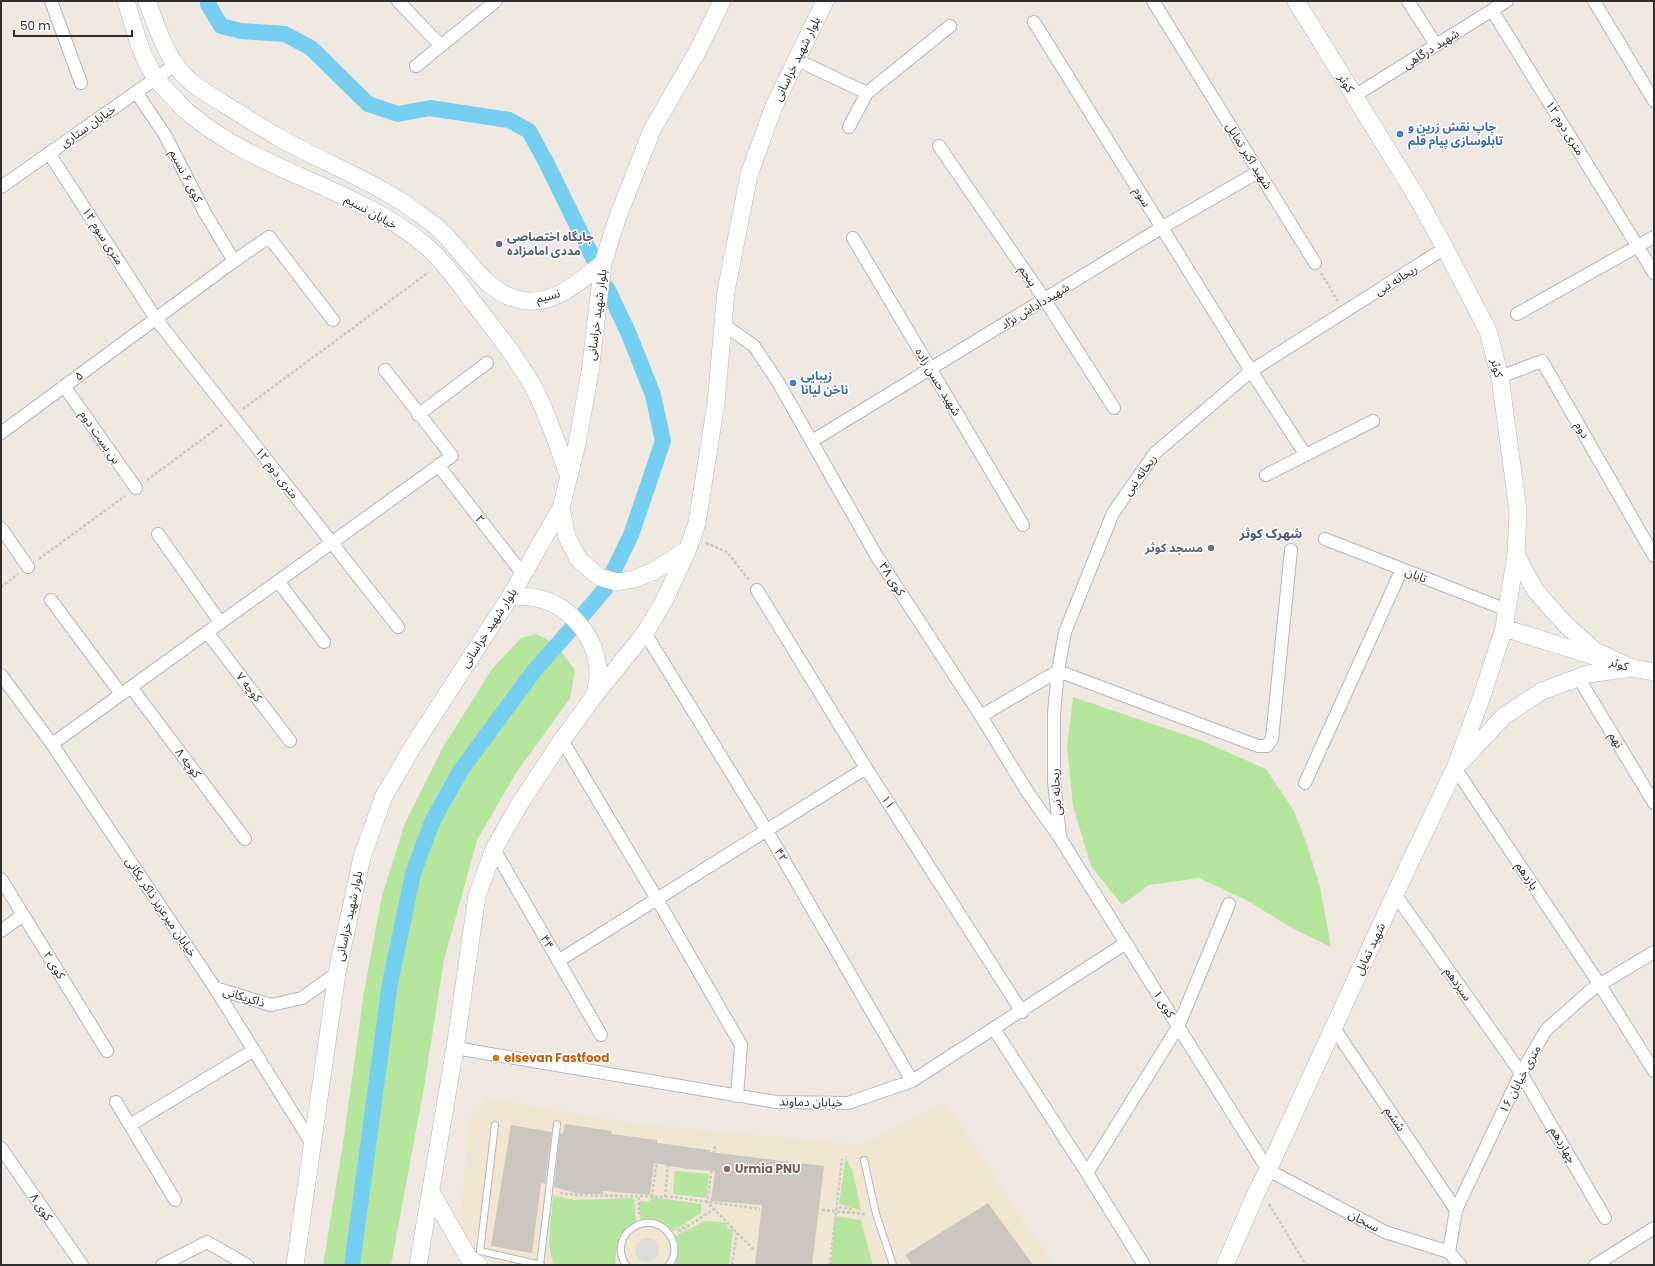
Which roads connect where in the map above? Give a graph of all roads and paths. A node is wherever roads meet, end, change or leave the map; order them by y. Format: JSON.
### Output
{"nodes":[{"id":1,"x":51,"y":1,"type":"edge"},
{"id":2,"x":126,"y":1,"type":"edge"},
{"id":3,"x":147,"y":1,"type":"edge"},
{"id":4,"x":398,"y":1,"type":"edge"},
{"id":5,"x":496,"y":1,"type":"edge"},
{"id":6,"x":722,"y":1,"type":"edge"},
{"id":7,"x":1153,"y":1,"type":"edge"},
{"id":8,"x":1296,"y":1,"type":"edge"},
{"id":9,"x":1408,"y":1,"type":"edge"},
{"id":10,"x":1507,"y":1,"type":"edge"},
{"id":11,"x":1594,"y":1,"type":"edge"},
{"id":12,"x":824,"y":2,"type":"edge"},
{"id":13,"x":1492,"y":10,"type":"junction"},
{"id":14,"x":1034,"y":22,"type":"dead end"},
{"id":15,"x":950,"y":26,"type":"dead end"},
{"id":16,"x":441,"y":46,"type":"junction"},
{"id":17,"x":1436,"y":46,"type":"junction"},
{"id":18,"x":797,"y":60,"type":"junction"},
{"id":19,"x":175,"y":65,"type":"junction"},
{"id":20,"x":416,"y":66,"type":"dead end"},
{"id":21,"x":156,"y":78,"type":"junction"},
{"id":22,"x":81,"y":83,"type":"dead end"},
{"id":23,"x":136,"y":92,"type":"junction"},
{"id":24,"x":867,"y":93,"type":"junction"},
{"id":25,"x":1354,"y":96,"type":"junction"},
{"id":26,"x":1654,"y":102,"type":"edge"},
{"id":27,"x":848,"y":127,"type":"dead end"},
{"id":28,"x":939,"y":146,"type":"dead end"},
{"id":29,"x":49,"y":154,"type":"junction"},
{"id":30,"x":1258,"y":172,"type":"junction"},
{"id":31,"x":1,"y":187,"type":"edge"},
{"id":32,"x":1161,"y":228,"type":"junction"},
{"id":33,"x":1654,"y":237,"type":"edge"},
{"id":34,"x":853,"y":238,"type":"dead end"},
{"id":35,"x":1638,"y":246,"type":"junction"},
{"id":36,"x":1445,"y":248,"type":"junction"},
{"id":37,"x":234,"y":261,"type":"junction"},
{"id":38,"x":442,"y":262,"type":"junction"},
{"id":39,"x":603,"y":263,"type":"junction"},
{"id":40,"x":1314,"y":263,"type":"joint"},
{"id":41,"x":1654,"y":273,"type":"edge"},
{"id":42,"x":487,"y":282,"type":"joint"},
{"id":43,"x":1045,"y":300,"type":"junction"},
{"id":44,"x":1345,"y":312,"type":"junction"},
{"id":45,"x":1517,"y":314,"type":"dead end"},
{"id":46,"x":156,"y":318,"type":"junction"},
{"id":47,"x":333,"y":320,"type":"dead end"},
{"id":48,"x":723,"y":324,"type":"junction"},
{"id":49,"x":487,"y":363,"type":"dead end"},
{"id":50,"x":385,"y":370,"type":"dead end"},
{"id":51,"x":930,"y":370,"type":"junction"},
{"id":52,"x":1251,"y":371,"type":"junction"},
{"id":53,"x":1500,"y":377,"type":"junction"},
{"id":54,"x":64,"y":386,"type":"junction"},
{"id":55,"x":1114,"y":408,"type":"dead end"},
{"id":56,"x":418,"y":415,"type":"junction"},
{"id":57,"x":233,"y":416,"type":"junction"},
{"id":58,"x":1373,"y":421,"type":"dead end"},
{"id":59,"x":1,"y":433,"type":"edge"},
{"id":60,"x":812,"y":441,"type":"junction"},
{"id":61,"x":1306,"y":454,"type":"junction"},
{"id":62,"x":438,"y":465,"type":"junction"},
{"id":63,"x":1266,"y":475,"type":"dead end"},
{"id":64,"x":569,"y":477,"type":"junction"},
{"id":65,"x":136,"y":488,"type":"junction"},
{"id":66,"x":560,"y":508,"type":"junction"},
{"id":67,"x":1023,"y":525,"type":"dead end"},
{"id":68,"x":1,"y":528,"type":"edge"},
{"id":69,"x":158,"y":534,"type":"dead end"},
{"id":70,"x":1649,"y":535,"type":"edge"},
{"id":71,"x":1325,"y":539,"type":"dead end"},
{"id":72,"x":332,"y":542,"type":"junction"},
{"id":73,"x":690,"y":544,"type":"junction"},
{"id":74,"x":1291,"y":550,"type":"dead end"},
{"id":75,"x":1516,"y":554,"type":"junction"},
{"id":76,"x":1654,"y":556,"type":"edge"},
{"id":77,"x":28,"y":567,"type":"junction"},
{"id":78,"x":1402,"y":569,"type":"junction"},
{"id":79,"x":522,"y":574,"type":"junction"},
{"id":80,"x":278,"y":581,"type":"junction"},
{"id":81,"x":1,"y":587,"type":"edge"},
{"id":82,"x":757,"y":590,"type":"joint"},
{"id":83,"x":510,"y":597,"type":"junction"},
{"id":84,"x":51,"y":600,"type":"dead end"},
{"id":85,"x":1507,"y":610,"type":"junction"},
{"id":86,"x":220,"y":622,"type":"junction"},
{"id":87,"x":398,"y":627,"type":"dead end"},
{"id":88,"x":1504,"y":628,"type":"junction"},
{"id":89,"x":207,"y":632,"type":"junction"},
{"id":90,"x":645,"y":633,"type":"junction"},
{"id":91,"x":324,"y":642,"type":"dead end"},
{"id":92,"x":1632,"y":668,"type":"junction"},
{"id":93,"x":1058,"y":671,"type":"junction"},
{"id":94,"x":1654,"y":672,"type":"edge"},
{"id":95,"x":1578,"y":678,"type":"junction"},
{"id":96,"x":2,"y":679,"type":"edge"},
{"id":97,"x":126,"y":690,"type":"junction"},
{"id":98,"x":595,"y":695,"type":"junction"},
{"id":99,"x":981,"y":716,"type":"junction"},
{"id":100,"x":562,"y":740,"type":"junction"},
{"id":101,"x":290,"y":741,"type":"dead end"},
{"id":102,"x":52,"y":744,"type":"junction"},
{"id":103,"x":866,"y":768,"type":"junction"},
{"id":104,"x":1455,"y":768,"type":"junction"},
{"id":105,"x":1306,"y":783,"type":"dead end"},
{"id":106,"x":1654,"y":803,"type":"edge"},
{"id":107,"x":767,"y":830,"type":"junction"},
{"id":108,"x":1060,"y":838,"type":"junction"},
{"id":109,"x":245,"y":839,"type":"dead end"},
{"id":110,"x":494,"y":849,"type":"junction"},
{"id":111,"x":1,"y":879,"type":"edge"},
{"id":112,"x":1395,"y":894,"type":"junction"},
{"id":113,"x":657,"y":899,"type":"junction"},
{"id":114,"x":1229,"y":904,"type":"dead end"},
{"id":115,"x":23,"y":915,"type":"junction"},
{"id":116,"x":1,"y":932,"type":"edge"},
{"id":117,"x":1126,"y":944,"type":"junction"},
{"id":118,"x":1654,"y":952,"type":"edge"},
{"id":119,"x":558,"y":961,"type":"junction"},
{"id":120,"x":337,"y":974,"type":"junction"},
{"id":121,"x":1600,"y":985,"type":"junction"},
{"id":122,"x":215,"y":988,"type":"junction"},
{"id":123,"x":1022,"y":1012,"type":"junction"},
{"id":124,"x":1178,"y":1027,"type":"junction"},
{"id":125,"x":1334,"y":1028,"type":"junction"},
{"id":126,"x":994,"y":1029,"type":"junction"},
{"id":127,"x":601,"y":1035,"type":"dead end"},
{"id":128,"x":455,"y":1048,"type":"junction"},
{"id":129,"x":254,"y":1050,"type":"junction"},
{"id":130,"x":107,"y":1051,"type":"dead end"},
{"id":131,"x":1654,"y":1071,"type":"edge"},
{"id":132,"x":1521,"y":1073,"type":"junction"},
{"id":133,"x":912,"y":1081,"type":"junction"},
{"id":134,"x":737,"y":1096,"type":"junction"},
{"id":135,"x":116,"y":1102,"type":"dead end"},
{"id":136,"x":557,"y":1124,"type":"dead end"},
{"id":137,"x":495,"y":1125,"type":"dead end"},
{"id":138,"x":130,"y":1126,"type":"junction"},
{"id":139,"x":659,"y":1143,"type":"dead end"},
{"id":140,"x":670,"y":1143,"type":"dead end"},
{"id":141,"x":312,"y":1144,"type":"junction"},
{"id":142,"x":715,"y":1146,"type":"dead end"},
{"id":143,"x":1,"y":1148,"type":"edge"},
{"id":144,"x":842,"y":1159,"type":"dead end"},
{"id":145,"x":864,"y":1160,"type":"dead end"},
{"id":146,"x":1268,"y":1170,"type":"junction"},
{"id":147,"x":1088,"y":1173,"type":"junction"},
{"id":148,"x":1259,"y":1187,"type":"junction"},
{"id":149,"x":431,"y":1192,"type":"junction"},
{"id":150,"x":549,"y":1192,"type":"junction"},
{"id":151,"x":639,"y":1197,"type":"junction"},
{"id":152,"x":652,"y":1197,"type":"junction"},
{"id":153,"x":665,"y":1197,"type":"junction"},
{"id":154,"x":175,"y":1200,"type":"dead end"},
{"id":155,"x":707,"y":1202,"type":"junction"},
{"id":156,"x":839,"y":1207,"type":"dead end"},
{"id":157,"x":714,"y":1209,"type":"junction"},
{"id":158,"x":852,"y":1209,"type":"dead end"},
{"id":159,"x":760,"y":1210,"type":"dead end"},
{"id":160,"x":822,"y":1210,"type":"dead end"},
{"id":161,"x":1456,"y":1210,"type":"junction"},
{"id":162,"x":836,"y":1211,"type":"junction"},
{"id":163,"x":877,"y":1216,"type":"junction"},
{"id":164,"x":1605,"y":1218,"type":"dead end"},
{"id":165,"x":639,"y":1224,"type":"junction"},
{"id":166,"x":1654,"y":1228,"type":"edge"},
{"id":167,"x":737,"y":1233,"type":"junction"},
{"id":168,"x":670,"y":1236,"type":"junction"},
{"id":169,"x":755,"y":1251,"type":"dead end"},
{"id":170,"x":1448,"y":1252,"type":"junction"},
{"id":171,"x":468,"y":1262,"type":"edge"},
{"id":172,"x":82,"y":1265,"type":"edge"},
{"id":173,"x":162,"y":1265,"type":"edge"},
{"id":174,"x":247,"y":1265,"type":"edge"},
{"id":175,"x":295,"y":1265,"type":"edge"},
{"id":176,"x":418,"y":1265,"type":"edge"},
{"id":177,"x":540,"y":1265,"type":"edge"},
{"id":178,"x":626,"y":1265,"type":"edge"},
{"id":179,"x":670,"y":1265,"type":"edge"},
{"id":180,"x":732,"y":1265,"type":"edge"},
{"id":181,"x":830,"y":1265,"type":"edge"},
{"id":182,"x":893,"y":1265,"type":"edge"},
{"id":183,"x":1144,"y":1265,"type":"edge"},
{"id":184,"x":1225,"y":1265,"type":"edge"},
{"id":185,"x":1306,"y":1265,"type":"edge"},
{"id":186,"x":1460,"y":1265,"type":"edge"},
{"id":187,"x":1595,"y":1265,"type":"edge"}],
"edges":[{"from":1,"to":22,"type":"street"},
{"from":2,"to":21,"type":"main road","name":"خیابان نسیم"},
{"from":3,"to":19,"type":"main road","name":"خیابان نسیم"},
{"from":4,"to":16,"type":"street"},
{"from":5,"to":16,"type":"street"},
{"from":6,"to":39,"type":"main road","name":"بلوار شهید خراسانی"},
{"from":7,"to":30,"type":"street","name":"شهید اکبر تمایل"},
{"from":8,"to":25,"type":"main road","name":"کوثر"},
{"from":9,"to":17,"type":"street"},
{"from":10,"to":13,"type":"street","name":"شهید درگاهی"},
{"from":11,"to":26,"type":"street"},
{"from":12,"to":18,"type":"main road","name":"بلوار شهید خراسانی"},
{"from":13,"to":17,"type":"street","name":"شهید درگاهی"},
{"from":13,"to":35,"type":"street","name":"۱۲ متری دوم"},
{"from":14,"to":32,"type":"street","name":"سوم"},
{"from":15,"to":24,"type":"street"},
{"from":16,"to":20,"type":"street"},
{"from":17,"to":25,"type":"street","name":"شهید درگاهی"},
{"from":18,"to":24,"type":"street"},
{"from":18,"to":48,"type":"main road","name":"بلوار شهید خراسانی"},
{"from":19,"to":21,"type":"street","name":"خیابان ستاری"},
{"from":19,"to":42,"type":"main road","name":"خیابان نسیم"},
{"from":21,"to":23,"type":"street","name":"خیابان ستاری"},
{"from":21,"to":38,"type":"main road","name":"خیابان نسیم"},
{"from":23,"to":29,"type":"street","name":"خیابان ستاری"},
{"from":23,"to":37,"type":"street","name":"کوی ۶ نسیم"},
{"from":24,"to":27,"type":"street"},
{"from":25,"to":36,"type":"main road","name":"کوثر"},
{"from":28,"to":43,"type":"street","name":"پنجم"},
{"from":29,"to":31,"type":"street","name":"خیابان ستاری"},
{"from":29,"to":46,"type":"street","name":"۱۲ متری سوم"},
{"from":30,"to":32,"type":"street","name":"شهیدداداش نژاد"},
{"from":30,"to":40,"type":"street","name":"شهید اکبر تمایل"},
{"from":32,"to":43,"type":"street","name":"شهیدداداش نژاد"},
{"from":32,"to":52,"type":"street","name":"سوم"},
{"from":33,"to":35,"type":"street"},
{"from":34,"to":51,"type":"street","name":"شهید حسن زاده"},
{"from":35,"to":41,"type":"street","name":"۱۲ متری دوم"},
{"from":35,"to":45,"type":"street"},
{"from":36,"to":44,"type":"street","name":"ریحانه نبی"},
{"from":36,"to":53,"type":"main road","name":"کوثر"},
{"from":37,"to":46,"type":"street","name":"۵"},
{"from":37,"to":47,"type":"street","name":"۵"},
{"from":38,"to":57,"type":"path"},
{"from":38,"to":64,"type":"main road","name":"خیابان نسیم"},
{"from":39,"to":42,"type":"main road","name":"نسیم"},
{"from":39,"to":64,"type":"main road","name":"بلوار شهید خراسانی"},
{"from":40,"to":44,"type":"path"},
{"from":43,"to":51,"type":"street","name":"شهیدداداش نژاد"},
{"from":43,"to":55,"type":"street","name":"پنجم"},
{"from":44,"to":52,"type":"street","name":"ریحانه نبی"},
{"from":46,"to":54,"type":"street","name":"۵"},
{"from":46,"to":57,"type":"street","name":"۱۲ متری دوم"},
{"from":48,"to":60,"type":"street","name":"کوی ۳۸"},
{"from":48,"to":73,"type":"main road","name":"بلوار شهید خراسانی"},
{"from":49,"to":56,"type":"street"},
{"from":50,"to":56,"type":"street"},
{"from":51,"to":60,"type":"street","name":"شهیدداداش نژاد"},
{"from":51,"to":67,"type":"street","name":"شهید حسن زاده"},
{"from":52,"to":61,"type":"street","name":"سوم"},
{"from":52,"to":93,"type":"street","name":"ریحانه نبی"},
{"from":53,"to":70,"type":"street","name":"دوم"},
{"from":53,"to":75,"type":"main road","name":"کوثر"},
{"from":54,"to":59,"type":"street","name":"۵"},
{"from":54,"to":65,"type":"street","name":"بن بست دوم"},
{"from":56,"to":62,"type":"street"},
{"from":57,"to":65,"type":"path"},
{"from":57,"to":72,"type":"street","name":"۱۲ متری دوم"},
{"from":58,"to":61,"type":"street"},
{"from":60,"to":99,"type":"street","name":"کوی ۳۸"},
{"from":61,"to":63,"type":"street"},
{"from":62,"to":72,"type":"street"},
{"from":62,"to":79,"type":"street","name":"۲"},
{"from":64,"to":66,"type":"main road","name":"بلوار شهید خراسانی"},
{"from":65,"to":77,"type":"path"},
{"from":66,"to":73,"type":"main road"},
{"from":66,"to":79,"type":"main road","name":"بلوار شهید خراسانی"},
{"from":68,"to":77,"type":"street"},
{"from":69,"to":86,"type":"street"},
{"from":70,"to":76,"type":"street"},
{"from":71,"to":78,"type":"street","name":"تابان"},
{"from":72,"to":80,"type":"street"},
{"from":72,"to":87,"type":"street","name":"۱۲ متری دوم"},
{"from":73,"to":82,"type":"path"},
{"from":73,"to":90,"type":"main road","name":"بلوار شهید خراسانی"},
{"from":74,"to":93,"type":"street"},
{"from":75,"to":85,"type":"main road","name":"کوثر"},
{"from":75,"to":92,"type":"main road"},
{"from":77,"to":81,"type":"path"},
{"from":78,"to":85,"type":"street","name":"تابان"},
{"from":78,"to":105,"type":"street"},
{"from":79,"to":83,"type":"main road","name":"بلوار شهید خراسانی"},
{"from":80,"to":86,"type":"street"},
{"from":80,"to":91,"type":"street"},
{"from":82,"to":103,"type":"street","name":"۱۱"},
{"from":83,"to":98,"type":"main road"},
{"from":83,"to":120,"type":"main road","name":"بلوار شهید خراسانی"},
{"from":84,"to":97,"type":"street","name":"کوچه ۸"},
{"from":85,"to":88,"type":"main road","name":"کوثر"},
{"from":86,"to":89,"type":"street"},
{"from":88,"to":92,"type":"main road","name":"کوثر"},
{"from":88,"to":104,"type":"main road","name":"شهید تمایل"},
{"from":89,"to":97,"type":"street"},
{"from":89,"to":101,"type":"street","name":"کوچه ۷"},
{"from":90,"to":98,"type":"main road","name":"بلوار شهید خراسانی"},
{"from":90,"to":107,"type":"street","name":"۴۲"},
{"from":92,"to":94,"type":"main road","name":"کوثر"},
{"from":92,"to":95,"type":"main road"},
{"from":93,"to":99,"type":"street"},
{"from":93,"to":108,"type":"street","name":"ریحانه نبی"},
{"from":95,"to":104,"type":"main road"},
{"from":95,"to":106,"type":"street","name":"نهم"},
{"from":96,"to":102,"type":"street","name":"خیابان میرعزیز ذاکر یکانی"},
{"from":97,"to":102,"type":"street"},
{"from":97,"to":109,"type":"street","name":"کوچه ۸"},
{"from":98,"to":100,"type":"main road","name":"بلوار شهید خراسانی"},
{"from":99,"to":108,"type":"street","name":"کوی ۳۸"},
{"from":100,"to":110,"type":"main road","name":"بلوار شهید خراسانی"},
{"from":100,"to":113,"type":"street"},
{"from":102,"to":122,"type":"street","name":"خیابان میرعزیز ذاکر یکانی"},
{"from":103,"to":107,"type":"street"},
{"from":103,"to":123,"type":"street","name":"۱۱"},
{"from":104,"to":112,"type":"main road","name":"شهید تمایل"},
{"from":104,"to":121,"type":"street","name":"یازدهم"},
{"from":107,"to":113,"type":"street"},
{"from":107,"to":133,"type":"street","name":"۴۲"},
{"from":108,"to":117,"type":"street","name":"کوی ۱"},
{"from":110,"to":119,"type":"street","name":"۴۴"},
{"from":110,"to":128,"type":"main road","name":"بلوار شهید خراسانی"},
{"from":111,"to":115,"type":"street","name":"کوی ۲"},
{"from":112,"to":125,"type":"main road","name":"شهید تمایل"},
{"from":112,"to":132,"type":"street","name":"سیزدهم"},
{"from":113,"to":119,"type":"street"},
{"from":113,"to":134,"type":"street"},
{"from":114,"to":124,"type":"street"},
{"from":115,"to":116,"type":"street"},
{"from":115,"to":130,"type":"street","name":"کوی ۲"},
{"from":117,"to":123,"type":"street","name":"خیابان دماوند"},
{"from":117,"to":124,"type":"street","name":"کوی ۱"},
{"from":118,"to":121,"type":"street","name":"۱۶ متری خیابان"},
{"from":119,"to":127,"type":"street","name":"۴۴"},
{"from":120,"to":122,"type":"street","name":"ذاکریکانی"},
{"from":120,"to":141,"type":"main road","name":"بلوار شهید خراسانی"},
{"from":121,"to":131,"type":"street","name":"یازدهم"},
{"from":121,"to":132,"type":"street","name":"۱۶ متری خیابان"},
{"from":122,"to":129,"type":"street","name":"خیابان میرعزیز ذاکر یکانی"},
{"from":123,"to":126,"type":"street","name":"خیابان دماوند"},
{"from":124,"to":146,"type":"street","name":"کوی ۱"},
{"from":124,"to":147,"type":"street"},
{"from":125,"to":146,"type":"main road","name":"شهید تمایل"},
{"from":125,"to":161,"type":"street","name":"ششم"},
{"from":126,"to":133,"type":"street","name":"خیابان دماوند"},
{"from":126,"to":147,"type":"street"},
{"from":128,"to":134,"type":"street","name":"خیابان دماوند"},
{"from":128,"to":149,"type":"main road","name":"بلوار شهید خراسانی"},
{"from":129,"to":138,"type":"street"},
{"from":129,"to":141,"type":"street","name":"خیابان میرعزیز ذاکر یکانی"},
{"from":132,"to":161,"type":"street","name":"۱۶ متری خیابان"},
{"from":132,"to":164,"type":"street","name":"چهاردهم"},
{"from":133,"to":134,"type":"street","name":"خیابان دماوند"},
{"from":135,"to":138,"type":"street"},
{"from":136,"to":150,"type":"lane"},
{"from":137,"to":177,"type":"lane"},
{"from":138,"to":154,"type":"street"},
{"from":139,"to":152,"type":"path"},
{"from":140,"to":153,"type":"path"},
{"from":141,"to":175,"type":"main road","name":"بلوار شهید خراسانی"},
{"from":142,"to":155,"type":"path"},
{"from":143,"to":172,"type":"street","name":"کوی ۸"},
{"from":144,"to":162,"type":"path"},
{"from":145,"to":163,"type":"lane"},
{"from":146,"to":148,"type":"main road","name":"شهید تمایل"},
{"from":146,"to":170,"type":"street","name":"سبحان"},
{"from":147,"to":183,"type":"street"},
{"from":148,"to":184,"type":"main road","name":"شهید تمایل"},
{"from":148,"to":185,"type":"path"},
{"from":149,"to":171,"type":"main road"},
{"from":149,"to":176,"type":"main road","name":"بلوار شهید خراسانی"},
{"from":150,"to":151,"type":"path"},
{"from":150,"to":177,"type":"lane"},
{"from":151,"to":152,"type":"path"},
{"from":151,"to":165,"type":"path"},
{"from":152,"to":153,"type":"path"},
{"from":153,"to":155,"type":"path"},
{"from":155,"to":157,"type":"path"},
{"from":155,"to":159,"type":"path"},
{"from":156,"to":158,"type":"path"},
{"from":157,"to":167,"type":"path"},
{"from":157,"to":168,"type":"path"},
{"from":160,"to":162,"type":"path"},
{"from":161,"to":170,"type":"street","name":"۱۶ متری خیابان"},
{"from":162,"to":163,"type":"path"},
{"from":162,"to":181,"type":"path"},
{"from":163,"to":182,"type":"lane"},
{"from":165,"to":168,"type":"lane"},
{"from":165,"to":178,"type":"lane"},
{"from":166,"to":187,"type":"street"},
{"from":167,"to":169,"type":"path"},
{"from":167,"to":180,"type":"path"},
{"from":168,"to":179,"type":"lane"},
{"from":170,"to":186,"type":"street","name":"سبحان"},
{"from":173,"to":174,"type":"street"}]}
